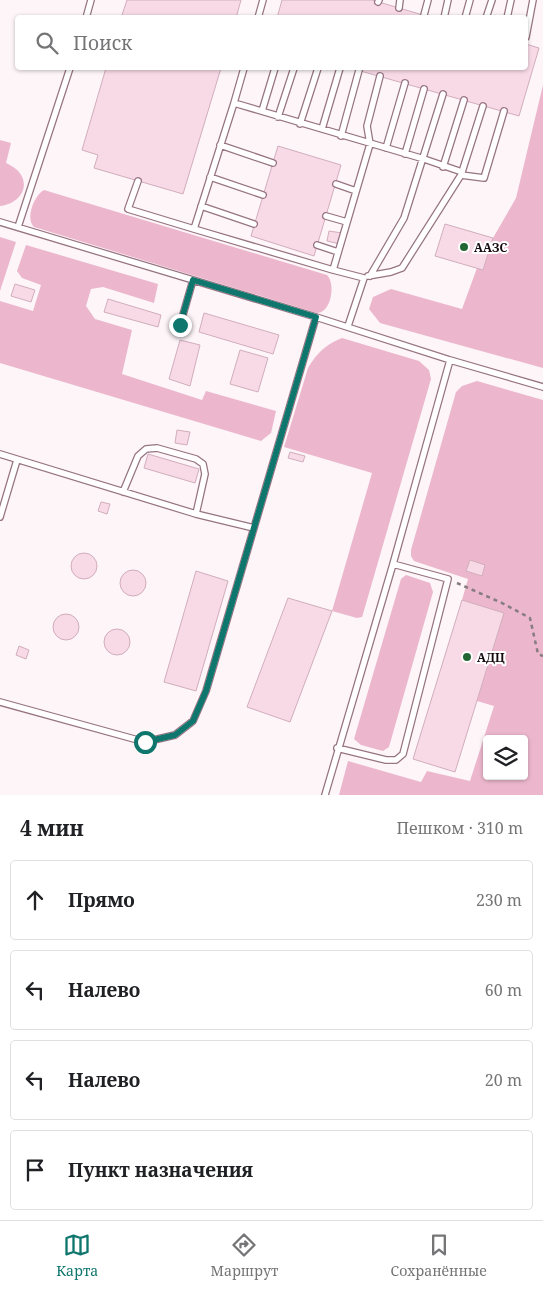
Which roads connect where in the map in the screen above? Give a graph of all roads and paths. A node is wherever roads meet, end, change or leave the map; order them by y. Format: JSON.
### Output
{"nodes":[{"id":1,"x":91,"y":0,"type":"edge"},
{"id":2,"x":263,"y":0,"type":"edge"},
{"id":3,"x":400,"y":0,"type":"edge"},
{"id":4,"x":428,"y":0,"type":"edge"},
{"id":5,"x":448,"y":0,"type":"edge"},
{"id":6,"x":470,"y":0,"type":"edge"},
{"id":7,"x":492,"y":0,"type":"edge"},
{"id":8,"x":511,"y":0,"type":"edge"},
{"id":9,"x":533,"y":0,"type":"edge"},
{"id":10,"x":399,"y":8,"type":"dead end"},
{"id":11,"x":87,"y":15,"type":"edge"},
{"id":12,"x":259,"y":15,"type":"edge"},
{"id":13,"x":424,"y":15,"type":"dead end"},
{"id":14,"x":445,"y":15,"type":"edge"},
{"id":15,"x":466,"y":15,"type":"edge"},
{"id":16,"x":487,"y":15,"type":"edge"},
{"id":17,"x":508,"y":15,"type":"edge"},
{"id":18,"x":528,"y":26,"type":"edge"},
{"id":19,"x":69,"y":70,"type":"edge"},
{"id":20,"x":243,"y":70,"type":"edge"},
{"id":21,"x":274,"y":70,"type":"edge"},
{"id":22,"x":293,"y":70,"type":"edge"},
{"id":23,"x":317,"y":70,"type":"edge"},
{"id":24,"x":339,"y":70,"type":"edge"},
{"id":25,"x":359,"y":70,"type":"dead end"},
{"id":26,"x":380,"y":76,"type":"dead end"},
{"id":27,"x":405,"y":83,"type":"dead end"},
{"id":28,"x":424,"y":89,"type":"dead end"},
{"id":29,"x":443,"y":94,"type":"dead end"},
{"id":30,"x":464,"y":100,"type":"dead end"},
{"id":31,"x":234,"y":103,"type":"junction"},
{"id":32,"x":483,"y":106,"type":"dead end"},
{"id":33,"x":262,"y":111,"type":"junction"},
{"id":34,"x":504,"y":111,"type":"dead end"},
{"id":35,"x":278,"y":116,"type":"junction"},
{"id":36,"x":300,"y":124,"type":"junction"},
{"id":37,"x":322,"y":129,"type":"junction"},
{"id":38,"x":341,"y":136,"type":"junction"},
{"id":39,"x":370,"y":144,"type":"junction"},
{"id":40,"x":220,"y":146,"type":"junction"},
{"id":41,"x":386,"y":148,"type":"junction"},
{"id":42,"x":405,"y":154,"type":"junction"},
{"id":43,"x":424,"y":159,"type":"junction"},
{"id":44,"x":273,"y":163,"type":"dead end"},
{"id":45,"x":443,"y":167,"type":"junction"},
{"id":46,"x":462,"y":174,"type":"junction"},
{"id":47,"x":210,"y":177,"type":"junction"},
{"id":48,"x":138,"y":180,"type":"dead end"},
{"id":49,"x":336,"y":184,"type":"dead end"},
{"id":50,"x":356,"y":190,"type":"junction"},
{"id":51,"x":263,"y":194,"type":"dead end"},
{"id":52,"x":200,"y":206,"type":"junction"},
{"id":53,"x":326,"y":216,"type":"dead end"},
{"id":54,"x":0,"y":222,"type":"edge"},
{"id":55,"x":347,"y":222,"type":"junction"},
{"id":56,"x":254,"y":224,"type":"dead end"},
{"id":57,"x":18,"y":227,"type":"junction"},
{"id":58,"x":194,"y":229,"type":"junction"},
{"id":59,"x":317,"y":245,"type":"dead end"},
{"id":60,"x":338,"y":252,"type":"junction"},
{"id":61,"x":333,"y":270,"type":"junction"},
{"id":62,"x":367,"y":277,"type":"junction"},
{"id":63,"x":193,"y":280,"type":"junction"},
{"id":64,"x":316,"y":317,"type":"junction"},
{"id":65,"x":180,"y":325,"type":"dead end"},
{"id":66,"x":348,"y":326,"type":"junction"},
{"id":67,"x":450,"y":360,"type":"junction"},
{"id":68,"x":543,"y":387,"type":"edge"},
{"id":69,"x":0,"y":454,"type":"edge"},
{"id":70,"x":17,"y":460,"type":"junction"},
{"id":71,"x":124,"y":492,"type":"junction"},
{"id":72,"x":196,"y":514,"type":"junction"},
{"id":73,"x":0,"y":517,"type":"edge"},
{"id":74,"x":254,"y":528,"type":"junction"},
{"id":75,"x":393,"y":564,"type":"junction"},
{"id":76,"x":448,"y":579,"type":"junction"},
{"id":77,"x":543,"y":656,"type":"edge"},
{"id":78,"x":0,"y":702,"type":"edge"},
{"id":79,"x":338,"y":748,"type":"junction"},
{"id":80,"x":325,"y":795,"type":"edge"}],
"edges":[{"from":1,"to":11,"type":"lane"},
{"from":2,"to":12,"type":"lane"},
{"from":3,"to":10,"type":"lane"},
{"from":4,"to":13,"type":"lane"},
{"from":5,"to":14,"type":"lane"},
{"from":6,"to":15,"type":"lane"},
{"from":7,"to":16,"type":"lane"},
{"from":8,"to":17,"type":"lane"},
{"from":9,"to":18,"type":"lane"},
{"from":19,"to":57,"type":"lane"},
{"from":20,"to":31,"type":"lane"},
{"from":21,"to":33,"type":"lane"},
{"from":22,"to":35,"type":"lane"},
{"from":23,"to":36,"type":"lane"},
{"from":24,"to":37,"type":"lane"},
{"from":25,"to":38,"type":"lane"},
{"from":26,"to":39,"type":"lane"},
{"from":27,"to":41,"type":"lane"},
{"from":28,"to":42,"type":"lane"},
{"from":29,"to":43,"type":"lane"},
{"from":30,"to":45,"type":"lane"},
{"from":31,"to":33,"type":"lane"},
{"from":31,"to":40,"type":"lane"},
{"from":32,"to":46,"type":"lane"},
{"from":33,"to":35,"type":"lane"},
{"from":34,"to":46,"type":"lane"},
{"from":35,"to":36,"type":"lane"},
{"from":36,"to":37,"type":"lane"},
{"from":37,"to":38,"type":"lane"},
{"from":38,"to":39,"type":"lane"},
{"from":39,"to":41,"type":"lane"},
{"from":39,"to":50,"type":"lane"},
{"from":40,"to":44,"type":"lane"},
{"from":40,"to":47,"type":"lane"},
{"from":41,"to":42,"type":"lane"},
{"from":42,"to":43,"type":"lane"},
{"from":43,"to":45,"type":"lane"},
{"from":43,"to":62,"type":"lane"},
{"from":45,"to":46,"type":"lane"},
{"from":46,"to":62,"type":"lane"},
{"from":47,"to":51,"type":"lane"},
{"from":47,"to":52,"type":"lane"},
{"from":48,"to":58,"type":"lane"},
{"from":49,"to":50,"type":"lane"},
{"from":50,"to":55,"type":"lane"},
{"from":52,"to":56,"type":"lane"},
{"from":52,"to":58,"type":"lane"},
{"from":53,"to":55,"type":"lane"},
{"from":54,"to":57,"type":"lane"},
{"from":55,"to":60,"type":"lane"},
{"from":57,"to":63,"type":"lane"},
{"from":58,"to":61,"type":"lane"},
{"from":59,"to":60,"type":"lane"},
{"from":60,"to":61,"type":"lane"},
{"from":61,"to":62,"type":"lane"},
{"from":62,"to":66,"type":"lane"},
{"from":63,"to":64,"type":"lane"},
{"from":63,"to":65,"type":"lane"},
{"from":64,"to":66,"type":"lane"},
{"from":64,"to":74,"type":"lane"},
{"from":66,"to":67,"type":"lane"},
{"from":67,"to":68,"type":"lane"},
{"from":67,"to":75,"type":"lane"},
{"from":69,"to":70,"type":"lane"},
{"from":70,"to":71,"type":"lane"},
{"from":70,"to":73,"type":"lane"},
{"from":71,"to":72,"type":"lane"},
{"from":71,"to":72,"type":"lane"},
{"from":72,"to":74,"type":"lane"},
{"from":74,"to":78,"type":"lane"},
{"from":75,"to":76,"type":"lane"},
{"from":75,"to":79,"type":"lane"},
{"from":76,"to":77,"type":"path"},
{"from":76,"to":79,"type":"lane"},
{"from":79,"to":80,"type":"lane"}]}
